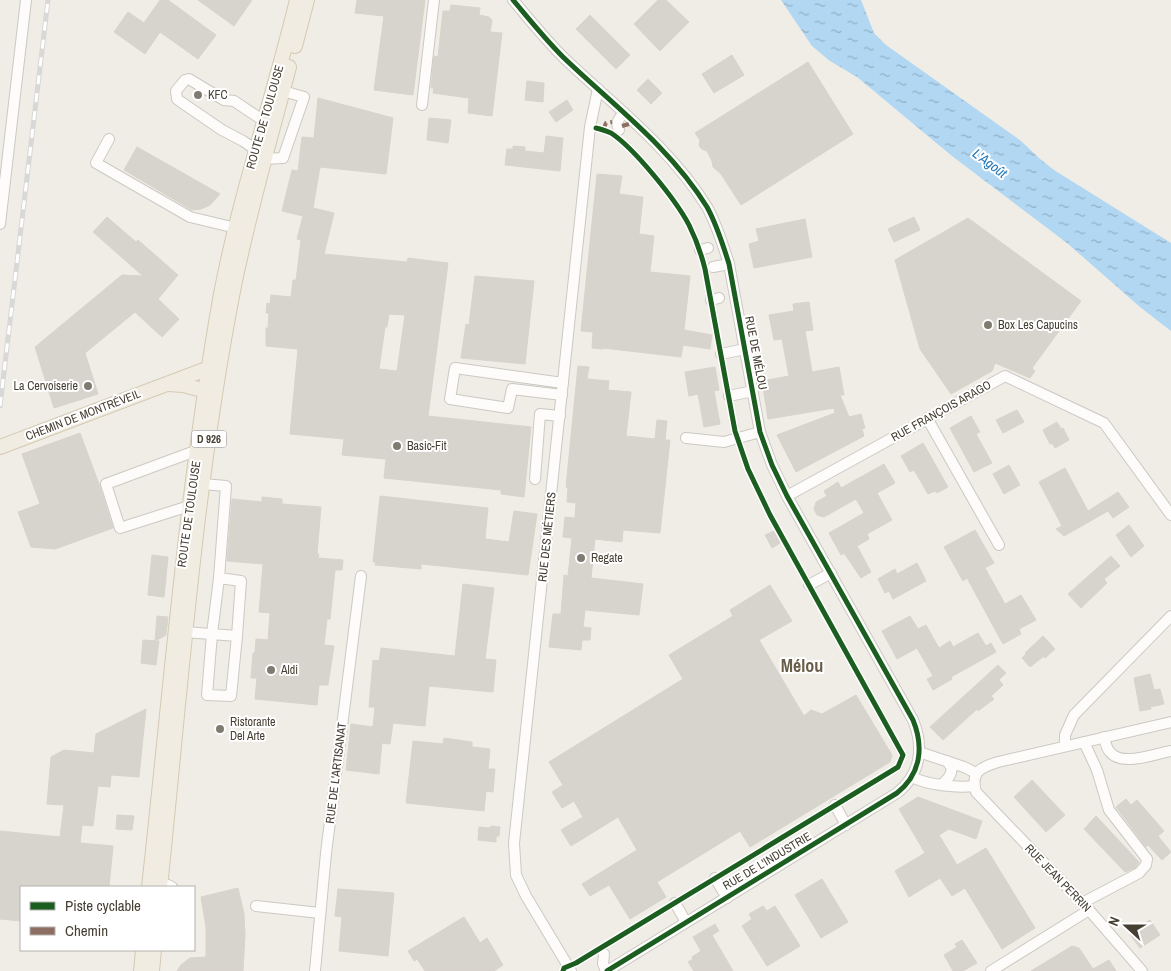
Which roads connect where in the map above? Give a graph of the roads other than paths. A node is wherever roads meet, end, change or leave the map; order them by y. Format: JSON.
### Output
{"nodes":[{"id":1,"x":26,"y":0,"type":"edge"},
{"id":2,"x":434,"y":0,"type":"edge"},
{"id":3,"x":512,"y":0,"type":"edge"},
{"id":4,"x":305,"y":1,"type":"edge"},
{"id":5,"x":598,"y":89,"type":"junction"},
{"id":6,"x":283,"y":91,"type":"junction"},
{"id":7,"x":422,"y":105,"type":"dead end"},
{"id":8,"x":624,"y":112,"type":"junction"},
{"id":9,"x":264,"y":120,"type":"junction"},
{"id":10,"x":619,"y":130,"type":"dead end"},
{"id":11,"x":110,"y":139,"type":"dead end"},
{"id":12,"x":260,"y":154,"type":"junction"},
{"id":13,"x":3,"y":178,"type":"edge"},
{"id":14,"x":0,"y":224,"type":"edge"},
{"id":15,"x":236,"y":228,"type":"junction"},
{"id":16,"x":729,"y":264,"type":"junction"},
{"id":17,"x":713,"y":267,"type":"dead end"},
{"id":18,"x":744,"y":350,"type":"junction"},
{"id":19,"x":721,"y":354,"type":"dead end"},
{"id":20,"x":209,"y":368,"type":"junction"},
{"id":21,"x":563,"y":383,"type":"junction"},
{"id":22,"x":165,"y":384,"type":"junction"},
{"id":23,"x":206,"y":391,"type":"junction"},
{"id":24,"x":753,"y":392,"type":"junction"},
{"id":25,"x":562,"y":395,"type":"junction"},
{"id":26,"x":729,"y":396,"type":"dead end"},
{"id":27,"x":560,"y":416,"type":"junction"},
{"id":28,"x":927,"y":418,"type":"junction"},
{"id":29,"x":760,"y":432,"type":"junction"},
{"id":30,"x":686,"y":438,"type":"dead end"},
{"id":31,"x":0,"y":447,"type":"edge"},
{"id":32,"x":198,"y":450,"type":"junction"},
{"id":33,"x":535,"y":479,"type":"dead end"},
{"id":34,"x":203,"y":484,"type":"junction"},
{"id":35,"x":787,"y":496,"type":"junction"},
{"id":36,"x":190,"y":506,"type":"junction"},
{"id":37,"x":1171,"y":515,"type":"edge"},
{"id":38,"x":999,"y":545,"type":"dead end"},
{"id":39,"x":831,"y":573,"type":"junction"},
{"id":40,"x":361,"y":576,"type":"dead end"},
{"id":41,"x":219,"y":578,"type":"junction"},
{"id":42,"x":810,"y":585,"type":"dead end"},
{"id":43,"x":1171,"y":616,"type":"edge"},
{"id":44,"x":185,"y":632,"type":"junction"},
{"id":45,"x":212,"y":634,"type":"junction"},
{"id":46,"x":237,"y":636,"type":"junction"},
{"id":47,"x":1171,"y":722,"type":"edge"},
{"id":48,"x":1104,"y":737,"type":"junction"},
{"id":49,"x":1084,"y":742,"type":"junction"},
{"id":50,"x":1065,"y":746,"type":"junction"},
{"id":51,"x":1171,"y":751,"type":"edge"},
{"id":52,"x":919,"y":752,"type":"junction"},
{"id":53,"x":947,"y":761,"type":"junction"},
{"id":54,"x":976,"y":773,"type":"junction"},
{"id":55,"x":912,"y":777,"type":"junction"},
{"id":56,"x":942,"y":784,"type":"junction"},
{"id":57,"x":974,"y":786,"type":"junction"},
{"id":58,"x":835,"y":806,"type":"dead end"},
{"id":59,"x":846,"y":825,"type":"junction"},
{"id":60,"x":715,"y":878,"type":"dead end"},
{"id":61,"x":158,"y":886,"type":"edge"},
{"id":62,"x":727,"y":898,"type":"junction"},
{"id":63,"x":675,"y":903,"type":"dead end"},
{"id":64,"x":256,"y":906,"type":"dead end"},
{"id":65,"x":1086,"y":906,"type":"junction"},
{"id":66,"x":320,"y":913,"type":"junction"},
{"id":67,"x":686,"y":922,"type":"junction"},
{"id":68,"x":143,"y":951,"type":"edge"},
{"id":69,"x":154,"y":951,"type":"edge"},
{"id":70,"x":604,"y":954,"type":"dead end"},
{"id":71,"x":141,"y":971,"type":"edge"},
{"id":72,"x":152,"y":971,"type":"edge"},
{"id":73,"x":315,"y":971,"type":"edge"},
{"id":74,"x":571,"y":971,"type":"edge"},
{"id":75,"x":607,"y":971,"type":"edge"},
{"id":76,"x":990,"y":971,"type":"edge"},
{"id":77,"x":1142,"y":971,"type":"edge"}],
"edges":[{"from":1,"to":13,"type":"street"},
{"from":2,"to":7,"type":"street"},
{"from":3,"to":5,"type":"street","name":"RUE DE MÉLOU"},
{"from":4,"to":6,"type":"main road","number":"D 926"},
{"from":4,"to":9,"type":"main road","name":"ROUTE DE TOULOUSE","number":"D 926"},
{"from":5,"to":8,"type":"street","name":"RUE DE MÉLOU"},
{"from":5,"to":21,"type":"street","name":"RUE DES MÉTIERS"},
{"from":6,"to":12,"type":"main road","number":"D 926"},
{"from":6,"to":12,"type":"street"},
{"from":8,"to":10,"type":"street"},
{"from":8,"to":16,"type":"street","name":"RUE DE MÉLOU"},
{"from":9,"to":12,"type":"main road","name":"ROUTE DE TOULOUSE","number":"D 926"},
{"from":9,"to":12,"type":"street"},
{"from":11,"to":15,"type":"street"},
{"from":12,"to":15,"type":"main road","name":"ROUTE DE TOULOUSE","number":"D 926"},
{"from":12,"to":34,"type":"main road","number":"D 926"},
{"from":13,"to":14,"type":"street"},
{"from":15,"to":20,"type":"main road","name":"ROUTE DE TOULOUSE","number":"D 926"},
{"from":16,"to":17,"type":"street"},
{"from":16,"to":18,"type":"street","name":"RUE DE MÉLOU"},
{"from":18,"to":19,"type":"street"},
{"from":18,"to":24,"type":"street","name":"RUE DE MÉLOU"},
{"from":20,"to":22,"type":"main road","name":"CHEMIN DE MONTRÉVEIL"},
{"from":20,"to":23,"type":"main road","name":"ROUTE DE TOULOUSE","number":"D 926"},
{"from":21,"to":25,"type":"street","name":"RUE DES MÉTIERS"},
{"from":21,"to":25,"type":"street"},
{"from":22,"to":23,"type":"main road","name":"CHEMIN DE MONTRÉVEIL"},
{"from":22,"to":31,"type":"main road","name":"CHEMIN DE MONTRÉVEIL"},
{"from":23,"to":32,"type":"main road","name":"ROUTE DE TOULOUSE","number":"D 926"},
{"from":24,"to":26,"type":"street"},
{"from":24,"to":29,"type":"street","name":"RUE DE MÉLOU"},
{"from":25,"to":27,"type":"street","name":"RUE DES MÉTIERS"},
{"from":27,"to":33,"type":"street"},
{"from":27,"to":74,"type":"street","name":"RUE DES MÉTIERS"},
{"from":28,"to":35,"type":"street","name":"RUE FRANÇOIS ARAGO"},
{"from":28,"to":37,"type":"street","name":"RUE FRANÇOIS ARAGO"},
{"from":28,"to":38,"type":"street"},
{"from":29,"to":30,"type":"street"},
{"from":29,"to":35,"type":"street","name":"RUE DE MÉLOU"},
{"from":32,"to":36,"type":"main road","name":"ROUTE DE TOULOUSE","number":"D 926"},
{"from":32,"to":36,"type":"street"},
{"from":34,"to":41,"type":"street"},
{"from":34,"to":44,"type":"main road","number":"D 926"},
{"from":35,"to":39,"type":"street","name":"RUE DE MÉLOU"},
{"from":36,"to":61,"type":"main road","name":"ROUTE DE TOULOUSE","number":"D 926"},
{"from":39,"to":42,"type":"street"},
{"from":39,"to":52,"type":"street","name":"RUE DE MÉLOU"},
{"from":40,"to":66,"type":"street","name":"RUE DE L'ARTISANAT"},
{"from":41,"to":45,"type":"street"},
{"from":41,"to":46,"type":"street"},
{"from":43,"to":50,"type":"street"},
{"from":44,"to":45,"type":"street"},
{"from":44,"to":61,"type":"main road","number":"D 926"},
{"from":45,"to":46,"type":"street"},
{"from":45,"to":46,"type":"street"},
{"from":47,"to":48,"type":"street"},
{"from":48,"to":49,"type":"street"},
{"from":48,"to":51,"type":"street"},
{"from":49,"to":50,"type":"street"},
{"from":49,"to":65,"type":"street"},
{"from":50,"to":54,"type":"street"},
{"from":52,"to":53,"type":"street"},
{"from":52,"to":55,"type":"street","name":"RUE DE L'INDUSTRIE"},
{"from":53,"to":54,"type":"street"},
{"from":53,"to":56,"type":"street"},
{"from":54,"to":57,"type":"street"},
{"from":55,"to":56,"type":"street"},
{"from":55,"to":59,"type":"street","name":"RUE DE L'INDUSTRIE"},
{"from":56,"to":57,"type":"street"},
{"from":57,"to":65,"type":"street","name":"RUE JEAN PERRIN"},
{"from":58,"to":59,"type":"street"},
{"from":59,"to":62,"type":"street","name":"RUE DE L'INDUSTRIE"},
{"from":60,"to":62,"type":"street"},
{"from":62,"to":67,"type":"street","name":"RUE DE L'INDUSTRIE"},
{"from":63,"to":67,"type":"street"},
{"from":64,"to":66,"type":"street"},
{"from":65,"to":76,"type":"street"},
{"from":65,"to":77,"type":"street","name":"RUE JEAN PERRIN"},
{"from":66,"to":73,"type":"street","name":"RUE DE L'ARTISANAT"},
{"from":67,"to":75,"type":"street","name":"RUE DE L'INDUSTRIE"},
{"from":68,"to":71,"type":"main road"},
{"from":69,"to":72,"type":"main road"},
{"from":70,"to":75,"type":"street"}]}
